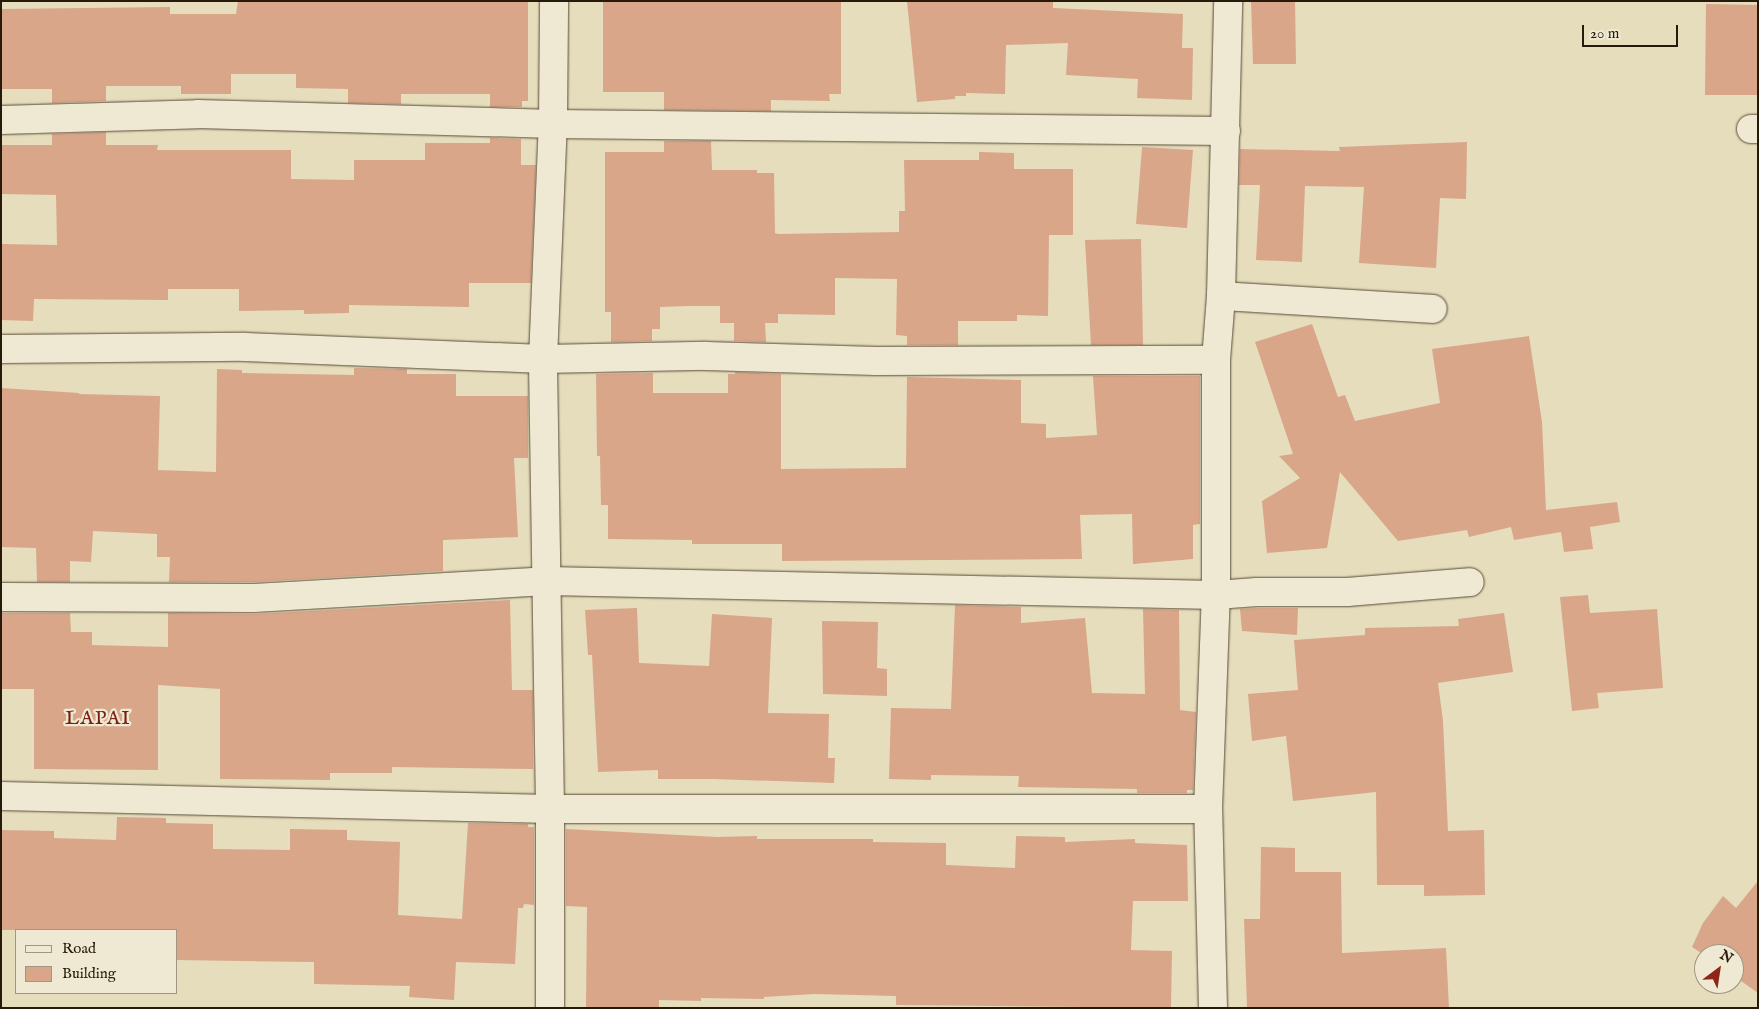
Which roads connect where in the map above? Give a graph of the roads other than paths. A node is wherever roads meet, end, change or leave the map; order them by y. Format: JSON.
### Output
{"nodes":[{"id":1,"x":554,"y":1,"type":"edge"},
{"id":2,"x":1228,"y":1,"type":"edge"},
{"id":3,"x":1,"y":120,"type":"edge"},
{"id":4,"x":553,"y":124,"type":"junction"},
{"id":5,"x":1226,"y":131,"type":"junction"},
{"id":6,"x":1221,"y":296,"type":"junction"},
{"id":7,"x":1433,"y":309,"type":"dead end"},
{"id":8,"x":1,"y":350,"type":"edge"},
{"id":9,"x":543,"y":358,"type":"junction"},
{"id":10,"x":1216,"y":360,"type":"junction"},
{"id":11,"x":547,"y":581,"type":"junction"},
{"id":12,"x":1470,"y":582,"type":"dead end"},
{"id":13,"x":1216,"y":595,"type":"junction"},
{"id":14,"x":1,"y":597,"type":"edge"},
{"id":15,"x":1,"y":796,"type":"edge"},
{"id":16,"x":550,"y":809,"type":"junction"},
{"id":17,"x":1208,"y":810,"type":"junction"},
{"id":18,"x":550,"y":1008,"type":"edge"},
{"id":19,"x":1213,"y":1008,"type":"edge"}],
"edges":[{"from":1,"to":4,"type":"street"},
{"from":2,"to":5,"type":"street"},
{"from":3,"to":4,"type":"street"},
{"from":4,"to":5,"type":"street"},
{"from":4,"to":9,"type":"street"},
{"from":5,"to":6,"type":"street"},
{"from":6,"to":7,"type":"street"},
{"from":6,"to":10,"type":"street"},
{"from":8,"to":9,"type":"street"},
{"from":9,"to":10,"type":"street"},
{"from":9,"to":11,"type":"street"},
{"from":10,"to":13,"type":"street"},
{"from":11,"to":13,"type":"street"},
{"from":11,"to":14,"type":"street"},
{"from":11,"to":16,"type":"street"},
{"from":12,"to":13,"type":"street"},
{"from":13,"to":17,"type":"street"},
{"from":15,"to":16,"type":"street"},
{"from":16,"to":17,"type":"street"},
{"from":16,"to":18,"type":"street"},
{"from":17,"to":19,"type":"street"}]}
